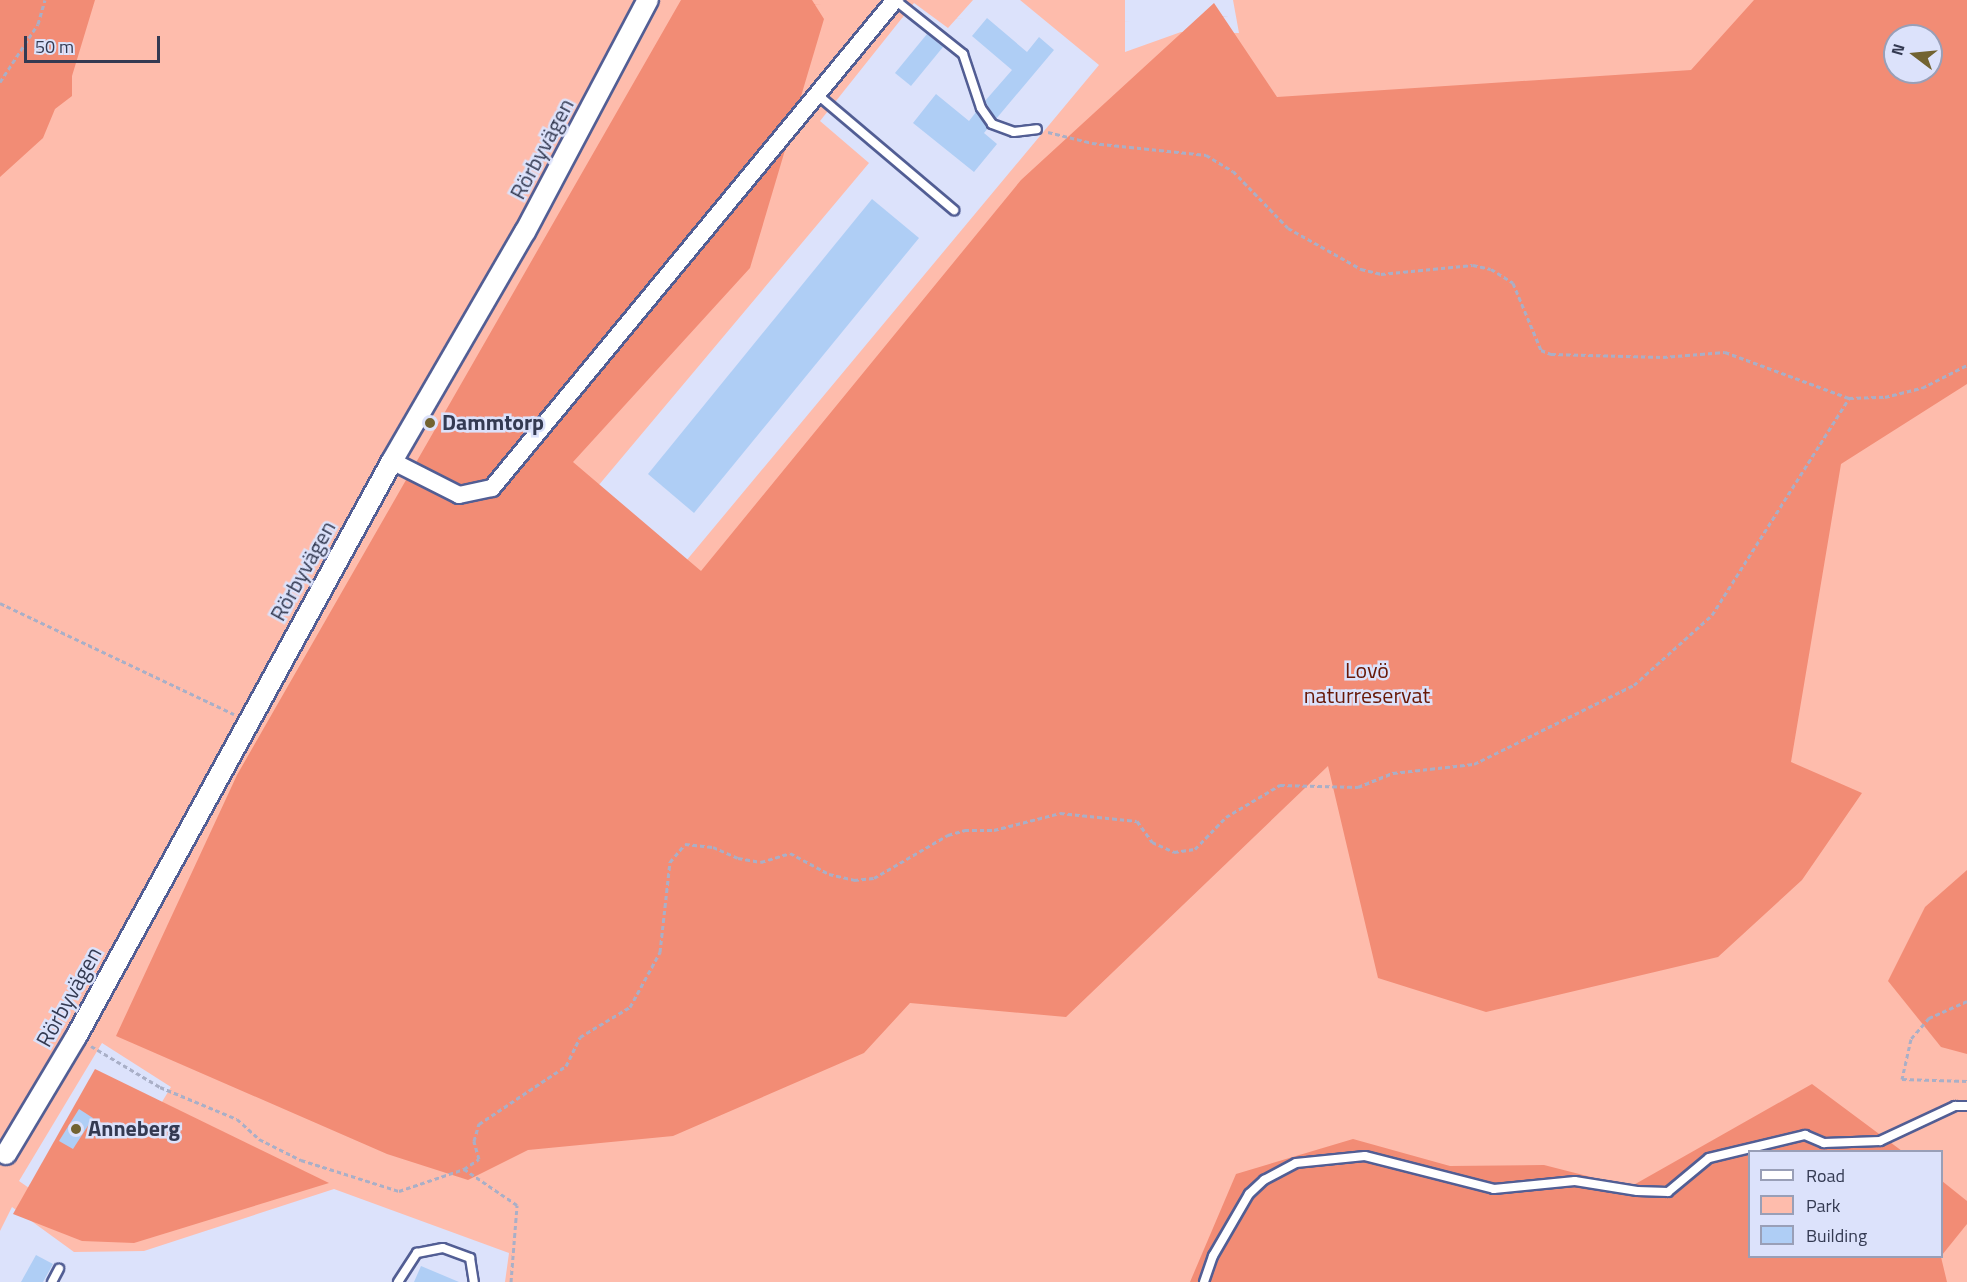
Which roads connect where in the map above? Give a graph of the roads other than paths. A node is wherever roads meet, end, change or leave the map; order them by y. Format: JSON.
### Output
{"nodes":[{"id":1,"x":648,"y":0,"type":"edge"},
{"id":2,"x":895,"y":0,"type":"edge"},
{"id":3,"x":819,"y":96,"type":"junction"},
{"id":4,"x":1037,"y":129,"type":"road end"},
{"id":5,"x":954,"y":210,"type":"dead end"},
{"id":6,"x":392,"y":461,"type":"junction"},
{"id":7,"x":1967,"y":1106,"type":"edge"},
{"id":8,"x":3,"y":1160,"type":"edge"},
{"id":9,"x":59,"y":1269,"type":"dead end"},
{"id":10,"x":52,"y":1282,"type":"edge"},
{"id":11,"x":398,"y":1282,"type":"edge"},
{"id":12,"x":474,"y":1282,"type":"edge"},
{"id":13,"x":1204,"y":1282,"type":"edge"}],
"edges":[{"from":1,"to":6,"type":"street","name":"Rörbyvägen"},
{"from":2,"to":3,"type":"street"},
{"from":2,"to":4,"type":"lane"},
{"from":3,"to":5,"type":"lane"},
{"from":3,"to":6,"type":"street"},
{"from":6,"to":8,"type":"street","name":"Rörbyvägen"},
{"from":7,"to":13,"type":"lane"},
{"from":9,"to":10,"type":"lane"},
{"from":11,"to":12,"type":"lane"}]}
